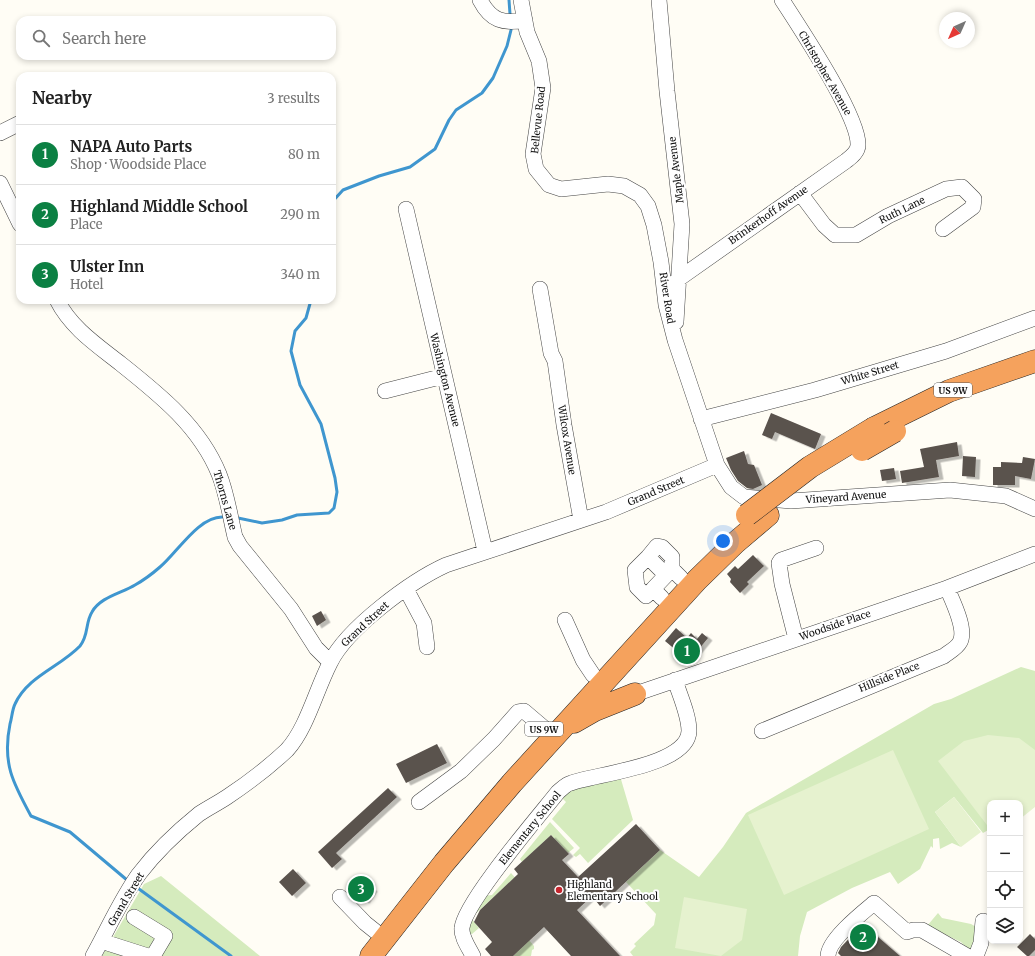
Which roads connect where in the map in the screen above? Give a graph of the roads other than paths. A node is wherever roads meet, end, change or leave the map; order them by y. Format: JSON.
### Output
{"nodes":[{"id":1,"x":480,"y":0,"type":"edge"},
{"id":2,"x":521,"y":0,"type":"edge"},
{"id":3,"x":659,"y":0,"type":"edge"},
{"id":4,"x":782,"y":0,"type":"edge"},
{"id":5,"x":524,"y":20,"type":"junction"},
{"id":6,"x":16,"y":125,"type":"edge"},
{"id":7,"x":0,"y":133,"type":"edge"},
{"id":8,"x":857,"y":149,"type":"joint"},
{"id":9,"x":0,"y":183,"type":"edge"},
{"id":10,"x":800,"y":193,"type":"junction"},
{"id":11,"x":406,"y":209,"type":"dead end"},
{"id":12,"x":16,"y":216,"type":"edge"},
{"id":13,"x":943,"y":229,"type":"dead end"},
{"id":14,"x":660,"y":256,"type":"joint"},
{"id":15,"x":678,"y":280,"type":"junction"},
{"id":16,"x":540,"y":290,"type":"dead end"},
{"id":17,"x":59,"y":304,"type":"edge"},
{"id":18,"x":1035,"y":318,"type":"edge"},
{"id":19,"x":675,"y":340,"type":"junction"},
{"id":20,"x":1035,"y":361,"type":"edge"},
{"id":21,"x":1035,"y":375,"type":"edge"},
{"id":22,"x":444,"y":376,"type":"junction"},
{"id":23,"x":385,"y":391,"type":"dead end"},
{"id":24,"x":701,"y":419,"type":"junction"},
{"id":25,"x":884,"y":430,"type":"junction"},
{"id":26,"x":717,"y":465,"type":"junction"},
{"id":27,"x":1035,"y":510,"type":"edge"},
{"id":28,"x":757,"y":515,"type":"junction"},
{"id":29,"x":580,"y":520,"type":"junction"},
{"id":30,"x":816,"y":548,"type":"dead end"},
{"id":31,"x":485,"y":551,"type":"junction"},
{"id":32,"x":1035,"y":554,"type":"edge"},
{"id":33,"x":673,"y":574,"type":"junction"},
{"id":34,"x":947,"y":588,"type":"junction"},
{"id":35,"x":406,"y":589,"type":"junction"},
{"id":36,"x":657,"y":594,"type":"junction"},
{"id":37,"x":565,"y":620,"type":"dead end"},
{"id":38,"x":796,"y":639,"type":"junction"},
{"id":39,"x":427,"y":647,"type":"dead end"},
{"id":40,"x":330,"y":662,"type":"junction"},
{"id":41,"x":614,"y":670,"type":"junction"},
{"id":42,"x":592,"y":675,"type":"junction"},
{"id":43,"x":675,"y":680,"type":"junction"},
{"id":44,"x":635,"y":694,"type":"junction"},
{"id":45,"x":762,"y":731,"type":"dead end"},
{"id":46,"x":547,"y":735,"type":"junction"},
{"id":47,"x":419,"y":802,"type":"dead end"},
{"id":48,"x":340,"y":896,"type":"dead end"},
{"id":49,"x":134,"y":917,"type":"dead end"},
{"id":50,"x":983,"y":921,"type":"dead end"},
{"id":51,"x":375,"y":931,"type":"junction"},
{"id":52,"x":101,"y":941,"type":"junction"},
{"id":53,"x":93,"y":956,"type":"edge"},
{"id":54,"x":148,"y":956,"type":"edge"},
{"id":55,"x":153,"y":956,"type":"edge"},
{"id":56,"x":355,"y":956,"type":"edge"},
{"id":57,"x":371,"y":956,"type":"edge"},
{"id":58,"x":473,"y":956,"type":"edge"},
{"id":59,"x":828,"y":956,"type":"edge"},
{"id":60,"x":967,"y":956,"type":"edge"},
{"id":61,"x":976,"y":956,"type":"edge"}],
"edges":[{"from":1,"to":5,"type":"street"},
{"from":2,"to":5,"type":"street"},
{"from":3,"to":15,"type":"street","name":"Maple Avenue"},
{"from":4,"to":8,"type":"street","name":"Christopher Avenue"},
{"from":5,"to":14,"type":"street","name":"Bellevue Road"},
{"from":6,"to":7,"type":"street"},
{"from":8,"to":10,"type":"street","name":"Brinkerhoff Avenue"},
{"from":9,"to":12,"type":"street"},
{"from":10,"to":13,"type":"street","name":"Ruth Lane"},
{"from":10,"to":15,"type":"street","name":"Brinkerhoff Avenue"},
{"from":11,"to":22,"type":"street","name":"Washington Avenue"},
{"from":14,"to":19,"type":"street","name":"River Road"},
{"from":15,"to":19,"type":"street","name":"Maple Avenue"},
{"from":16,"to":29,"type":"street","name":"Wilcox Avenue"},
{"from":17,"to":40,"type":"street","name":"Thorns Lane"},
{"from":18,"to":24,"type":"street","name":"White Street"},
{"from":19,"to":24,"type":"street"},
{"from":20,"to":25,"type":"highway","number":"US 9W"},
{"from":21,"to":25,"type":"highway","number":"US 9W"},
{"from":22,"to":23,"type":"street"},
{"from":22,"to":31,"type":"street","name":"Washington Avenue"},
{"from":24,"to":26,"type":"street","name":"Vineyard Avenue"},
{"from":25,"to":28,"type":"highway","number":"US 9W","bridge":true},
{"from":26,"to":27,"type":"street","name":"Vineyard Avenue"},
{"from":26,"to":29,"type":"street","name":"Grand Street"},
{"from":28,"to":33,"type":"highway","number":"US 9W"},
{"from":28,"to":41,"type":"highway","number":"US 9W"},
{"from":29,"to":31,"type":"street","name":"Grand Street"},
{"from":30,"to":38,"type":"street"},
{"from":31,"to":35,"type":"street","name":"Grand Street"},
{"from":32,"to":34,"type":"street","name":"Woodside Place"},
{"from":33,"to":36,"type":"highway","number":"US 9W"},
{"from":33,"to":36,"type":"street"},
{"from":34,"to":38,"type":"street","name":"Woodside Place"},
{"from":34,"to":45,"type":"street","name":"Hillside Place"},
{"from":35,"to":39,"type":"street"},
{"from":35,"to":40,"type":"street","name":"Grand Street"},
{"from":36,"to":42,"type":"highway","number":"US 9W"},
{"from":37,"to":42,"type":"street"},
{"from":38,"to":43,"type":"street","name":"Woodside Place"},
{"from":40,"to":52,"type":"street","name":"Grand Street"},
{"from":41,"to":44,"type":"highway"},
{"from":41,"to":46,"type":"highway","number":"US 9W"},
{"from":42,"to":46,"type":"highway","number":"US 9W"},
{"from":43,"to":44,"type":"street","name":"Woodside Place"},
{"from":43,"to":58,"type":"street","name":"Elementary School"},
{"from":44,"to":46,"type":"highway"},
{"from":46,"to":47,"type":"street"},
{"from":46,"to":51,"type":"highway","number":"US 9W"},
{"from":46,"to":57,"type":"highway","number":"US 9W"},
{"from":48,"to":51,"type":"street"},
{"from":49,"to":55,"type":"street"},
{"from":50,"to":61,"type":"street"},
{"from":51,"to":56,"type":"highway","number":"US 9W"},
{"from":52,"to":53,"type":"street","name":"Grand Street"},
{"from":52,"to":54,"type":"street"},
{"from":59,"to":60,"type":"street"}]}
